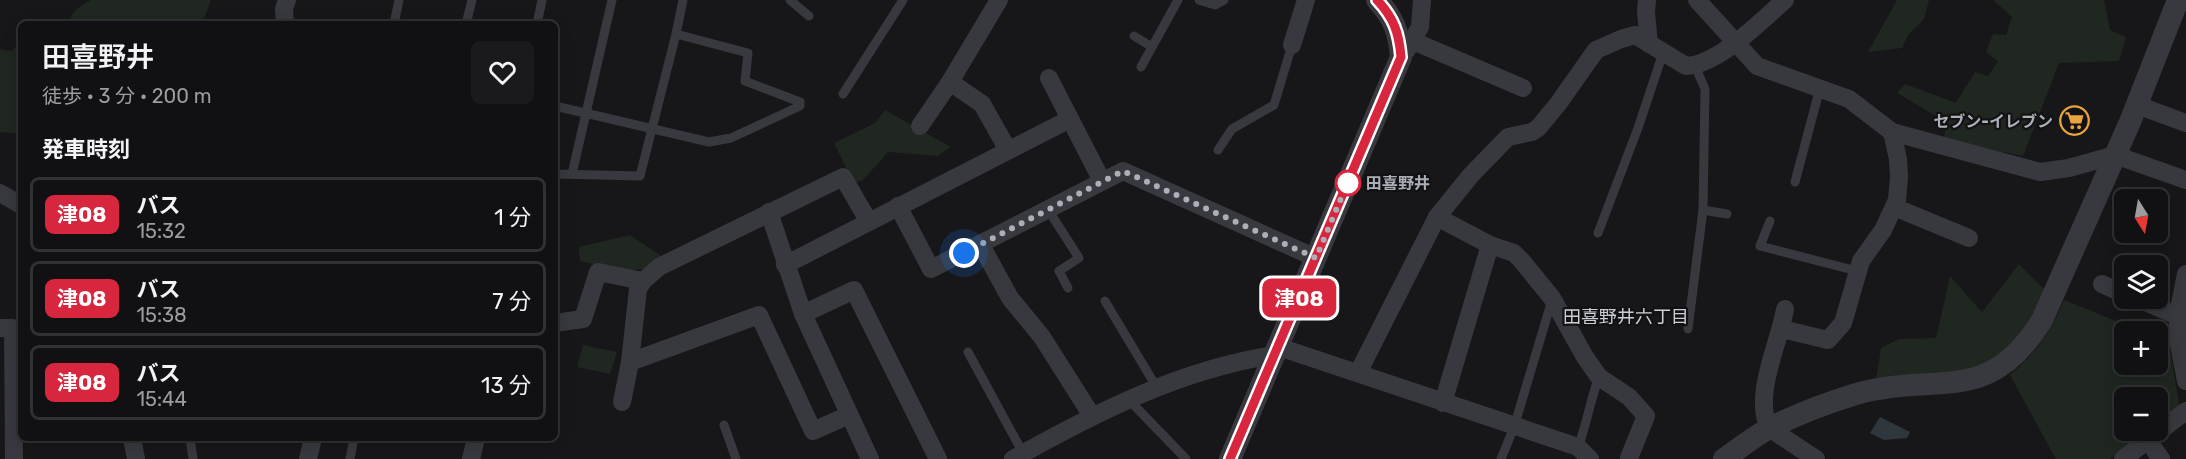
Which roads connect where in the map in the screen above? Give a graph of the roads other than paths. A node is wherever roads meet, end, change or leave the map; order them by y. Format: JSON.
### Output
{"nodes":[{"id":1,"x":287,"y":0,"type":"edge"},
{"id":2,"x":386,"y":0,"type":"edge"},
{"id":3,"x":472,"y":0,"type":"edge"},
{"id":4,"x":542,"y":0,"type":"edge"},
{"id":5,"x":612,"y":0,"type":"edge"},
{"id":6,"x":683,"y":0,"type":"edge"},
{"id":7,"x":790,"y":0,"type":"edge"},
{"id":8,"x":903,"y":0,"type":"edge"},
{"id":9,"x":999,"y":0,"type":"edge"},
{"id":10,"x":1178,"y":0,"type":"edge"},
{"id":11,"x":1200,"y":0,"type":"edge"},
{"id":12,"x":1224,"y":0,"type":"edge"},
{"id":13,"x":1306,"y":0,"type":"edge"},
{"id":14,"x":1377,"y":0,"type":"edge"},
{"id":15,"x":1422,"y":0,"type":"edge"},
{"id":16,"x":1647,"y":0,"type":"edge"},
{"id":17,"x":1697,"y":0,"type":"edge"},
{"id":18,"x":1785,"y":0,"type":"edge"},
{"id":19,"x":2178,"y":0,"type":"edge"},
{"id":20,"x":399,"y":2,"type":"edge"},
{"id":21,"x":809,"y":16,"type":"dead end"},
{"id":22,"x":285,"y":21,"type":"edge"},
{"id":23,"x":394,"y":21,"type":"edge"},
{"id":24,"x":467,"y":21,"type":"edge"},
{"id":25,"x":538,"y":21,"type":"edge"},
{"id":26,"x":676,"y":34,"type":"junction"},
{"id":27,"x":1134,"y":36,"type":"dead end"},
{"id":28,"x":1736,"y":43,"type":"junction"},
{"id":29,"x":1292,"y":45,"type":"joint"},
{"id":30,"x":1152,"y":47,"type":"junction"},
{"id":31,"x":1407,"y":49,"type":"junction"},
{"id":32,"x":1656,"y":49,"type":"junction"},
{"id":33,"x":1695,"y":66,"type":"junction"},
{"id":34,"x":1141,"y":67,"type":"dead end"},
{"id":35,"x":1049,"y":78,"type":"dead end"},
{"id":36,"x":950,"y":82,"type":"junction"},
{"id":37,"x":1523,"y":88,"type":"dead end"},
{"id":38,"x":1820,"y":88,"type":"junction"},
{"id":39,"x":843,"y":94,"type":"dead end"},
{"id":40,"x":2137,"y":105,"type":"junction"},
{"id":41,"x":558,"y":107,"type":"edge"},
{"id":42,"x":586,"y":113,"type":"junction"},
{"id":43,"x":1070,"y":119,"type":"junction"},
{"id":44,"x":2186,"y":123,"type":"edge"},
{"id":45,"x":920,"y":126,"type":"dead end"},
{"id":46,"x":653,"y":129,"type":"junction"},
{"id":47,"x":1892,"y":132,"type":"junction"},
{"id":48,"x":1008,"y":150,"type":"junction"},
{"id":49,"x":1218,"y":150,"type":"dead end"},
{"id":50,"x":2115,"y":155,"type":"junction"},
{"id":51,"x":558,"y":174,"type":"edge"},
{"id":52,"x":572,"y":174,"type":"junction"},
{"id":53,"x":2186,"y":180,"type":"edge"},
{"id":54,"x":1101,"y":181,"type":"junction"},
{"id":55,"x":1795,"y":182,"type":"dead end"},
{"id":56,"x":0,"y":193,"type":"edge"},
{"id":57,"x":18,"y":203,"type":"edge"},
{"id":58,"x":898,"y":207,"type":"junction"},
{"id":59,"x":1894,"y":207,"type":"junction"},
{"id":60,"x":1047,"y":208,"type":"junction"},
{"id":61,"x":1703,"y":210,"type":"junction"},
{"id":62,"x":769,"y":212,"type":"junction"},
{"id":63,"x":1727,"y":214,"type":"dead end"},
{"id":64,"x":1437,"y":217,"type":"junction"},
{"id":65,"x":1770,"y":221,"type":"dead end"},
{"id":66,"x":869,"y":222,"type":"junction"},
{"id":67,"x":1598,"y":233,"type":"dead end"},
{"id":68,"x":1969,"y":238,"type":"dead end"},
{"id":69,"x":981,"y":245,"type":"junction"},
{"id":70,"x":1490,"y":245,"type":"junction"},
{"id":71,"x":1316,"y":258,"type":"junction"},
{"id":72,"x":785,"y":265,"type":"junction"},
{"id":73,"x":1857,"y":271,"type":"junction"},
{"id":74,"x":2186,"y":274,"type":"edge"},
{"id":75,"x":643,"y":281,"type":"junction"},
{"id":76,"x":2102,"y":285,"type":"dead end"},
{"id":77,"x":1068,"y":288,"type":"dead end"},
{"id":78,"x":2114,"y":290,"type":"edge"},
{"id":79,"x":1552,"y":298,"type":"junction"},
{"id":80,"x":1105,"y":301,"type":"dead end"},
{"id":81,"x":1785,"y":309,"type":"dead end"},
{"id":82,"x":2162,"y":309,"type":"edge"},
{"id":83,"x":803,"y":314,"type":"junction"},
{"id":84,"x":2178,"y":316,"type":"junction"},
{"id":85,"x":558,"y":323,"type":"edge"},
{"id":86,"x":0,"y":328,"type":"edge"},
{"id":87,"x":1688,"y":329,"type":"dead end"},
{"id":88,"x":1782,"y":329,"type":"junction"},
{"id":89,"x":1277,"y":351,"type":"junction"},
{"id":90,"x":968,"y":352,"type":"dead end"},
{"id":91,"x":630,"y":362,"type":"junction"},
{"id":92,"x":1359,"y":374,"type":"junction"},
{"id":93,"x":1599,"y":377,"type":"junction"},
{"id":94,"x":2186,"y":381,"type":"edge"},
{"id":95,"x":1157,"y":388,"type":"junction"},
{"id":96,"x":1129,"y":400,"type":"junction"},
{"id":97,"x":622,"y":402,"type":"dead end"},
{"id":98,"x":1443,"y":403,"type":"junction"},
{"id":99,"x":2186,"y":411,"type":"edge"},
{"id":100,"x":849,"y":415,"type":"junction"},
{"id":101,"x":1092,"y":416,"type":"junction"},
{"id":102,"x":2168,"y":424,"type":"edge"},
{"id":103,"x":724,"y":425,"type":"dead end"},
{"id":104,"x":1514,"y":427,"type":"junction"},
{"id":105,"x":1769,"y":428,"type":"junction"},
{"id":106,"x":133,"y":441,"type":"edge"},
{"id":107,"x":190,"y":441,"type":"edge"},
{"id":108,"x":312,"y":441,"type":"edge"},
{"id":109,"x":353,"y":441,"type":"edge"},
{"id":110,"x":475,"y":441,"type":"edge"},
{"id":111,"x":2145,"y":441,"type":"edge"},
{"id":112,"x":2148,"y":441,"type":"edge"},
{"id":113,"x":1584,"y":453,"type":"edge"},
{"id":114,"x":1018,"y":456,"type":"edge"},
{"id":115,"x":1629,"y":458,"type":"edge"},
{"id":116,"x":1811,"y":458,"type":"edge"},
{"id":117,"x":14,"y":459,"type":"edge"},
{"id":118,"x":136,"y":459,"type":"edge"},
{"id":119,"x":193,"y":459,"type":"edge"},
{"id":120,"x":308,"y":459,"type":"edge"},
{"id":121,"x":350,"y":459,"type":"edge"},
{"id":122,"x":471,"y":459,"type":"edge"},
{"id":123,"x":736,"y":459,"type":"edge"},
{"id":124,"x":870,"y":459,"type":"edge"},
{"id":125,"x":938,"y":459,"type":"edge"},
{"id":126,"x":1186,"y":459,"type":"edge"},
{"id":127,"x":1230,"y":459,"type":"edge"},
{"id":128,"x":1501,"y":459,"type":"edge"},
{"id":129,"x":1724,"y":459,"type":"edge"},
{"id":130,"x":2123,"y":459,"type":"edge"},
{"id":131,"x":2161,"y":459,"type":"edge"}],
"edges":[{"from":1,"to":22,"type":"street"},
{"from":2,"to":20,"type":"lane"},
{"from":3,"to":24,"type":"lane"},
{"from":4,"to":25,"type":"lane"},
{"from":5,"to":42,"type":"lane"},
{"from":6,"to":26,"type":"lane"},
{"from":7,"to":21,"type":"lane"},
{"from":8,"to":39,"type":"lane"},
{"from":9,"to":36,"type":"street"},
{"from":10,"to":30,"type":"lane"},
{"from":11,"to":12,"type":"lane"},
{"from":13,"to":29,"type":"street"},
{"from":14,"to":31,"type":"street"},
{"from":15,"to":31,"type":"street"},
{"from":16,"to":32,"type":"street"},
{"from":17,"to":28,"type":"street"},
{"from":18,"to":28,"type":"street"},
{"from":19,"to":40,"type":"street"},
{"from":20,"to":23,"type":"lane"},
{"from":26,"to":46,"type":"lane"},
{"from":26,"to":46,"type":"lane"},
{"from":27,"to":30,"type":"lane"},
{"from":28,"to":33,"type":"street"},
{"from":28,"to":38,"type":"street"},
{"from":29,"to":49,"type":"lane"},
{"from":30,"to":34,"type":"lane"},
{"from":31,"to":37,"type":"street"},
{"from":31,"to":71,"type":"street"},
{"from":32,"to":33,"type":"street"},
{"from":32,"to":64,"type":"street"},
{"from":32,"to":67,"type":"lane"},
{"from":33,"to":61,"type":"lane"},
{"from":35,"to":43,"type":"street"},
{"from":36,"to":45,"type":"street"},
{"from":36,"to":48,"type":"street"},
{"from":38,"to":47,"type":"street"},
{"from":38,"to":55,"type":"lane"},
{"from":40,"to":44,"type":"street"},
{"from":40,"to":50,"type":"street"},
{"from":41,"to":42,"type":"lane"},
{"from":42,"to":46,"type":"lane"},
{"from":42,"to":52,"type":"lane"},
{"from":43,"to":48,"type":"street"},
{"from":43,"to":54,"type":"street"},
{"from":46,"to":52,"type":"lane"},
{"from":47,"to":50,"type":"street"},
{"from":47,"to":59,"type":"street"},
{"from":48,"to":58,"type":"street"},
{"from":50,"to":53,"type":"street"},
{"from":50,"to":105,"type":"street"},
{"from":51,"to":52,"type":"lane"},
{"from":54,"to":60,"type":"street"},
{"from":54,"to":71,"type":"street"},
{"from":56,"to":57,"type":"street"},
{"from":58,"to":66,"type":"street"},
{"from":58,"to":69,"type":"street"},
{"from":59,"to":68,"type":"street"},
{"from":59,"to":73,"type":"street"},
{"from":60,"to":69,"type":"street"},
{"from":60,"to":77,"type":"lane"},
{"from":61,"to":63,"type":"lane"},
{"from":61,"to":87,"type":"lane"},
{"from":62,"to":66,"type":"street"},
{"from":62,"to":72,"type":"street"},
{"from":62,"to":75,"type":"street"},
{"from":64,"to":70,"type":"street"},
{"from":64,"to":92,"type":"street"},
{"from":65,"to":73,"type":"lane"},
{"from":66,"to":72,"type":"street"},
{"from":69,"to":101,"type":"street"},
{"from":70,"to":79,"type":"street"},
{"from":70,"to":98,"type":"street"},
{"from":71,"to":89,"type":"street"},
{"from":72,"to":83,"type":"street"},
{"from":73,"to":88,"type":"street"},
{"from":74,"to":84,"type":"street"},
{"from":75,"to":85,"type":"street"},
{"from":75,"to":91,"type":"street"},
{"from":76,"to":78,"type":"street"},
{"from":79,"to":93,"type":"street"},
{"from":79,"to":104,"type":"lane"},
{"from":80,"to":95,"type":"lane"},
{"from":81,"to":88,"type":"street"},
{"from":82,"to":84,"type":"street"},
{"from":83,"to":100,"type":"street"},
{"from":83,"to":125,"type":"street"},
{"from":84,"to":94,"type":"street"},
{"from":86,"to":117,"type":"street"},
{"from":88,"to":105,"type":"street"},
{"from":89,"to":92,"type":"street"},
{"from":89,"to":95,"type":"street"},
{"from":89,"to":127,"type":"street"},
{"from":90,"to":114,"type":"lane"},
{"from":91,"to":97,"type":"street"},
{"from":91,"to":100,"type":"street"},
{"from":92,"to":98,"type":"street"},
{"from":93,"to":113,"type":"lane"},
{"from":93,"to":115,"type":"street"},
{"from":95,"to":96,"type":"street"},
{"from":96,"to":101,"type":"street"},
{"from":96,"to":126,"type":"lane"},
{"from":98,"to":104,"type":"street"},
{"from":99,"to":102,"type":"street"},
{"from":100,"to":124,"type":"street"},
{"from":101,"to":114,"type":"street"},
{"from":103,"to":123,"type":"lane"},
{"from":104,"to":113,"type":"street"},
{"from":104,"to":128,"type":"lane"},
{"from":105,"to":116,"type":"street"},
{"from":105,"to":129,"type":"street"},
{"from":106,"to":118,"type":"street"},
{"from":107,"to":119,"type":"lane"},
{"from":108,"to":120,"type":"street"},
{"from":109,"to":121,"type":"lane"},
{"from":110,"to":122,"type":"street"},
{"from":111,"to":130,"type":"street"},
{"from":112,"to":131,"type":"street"}]}
